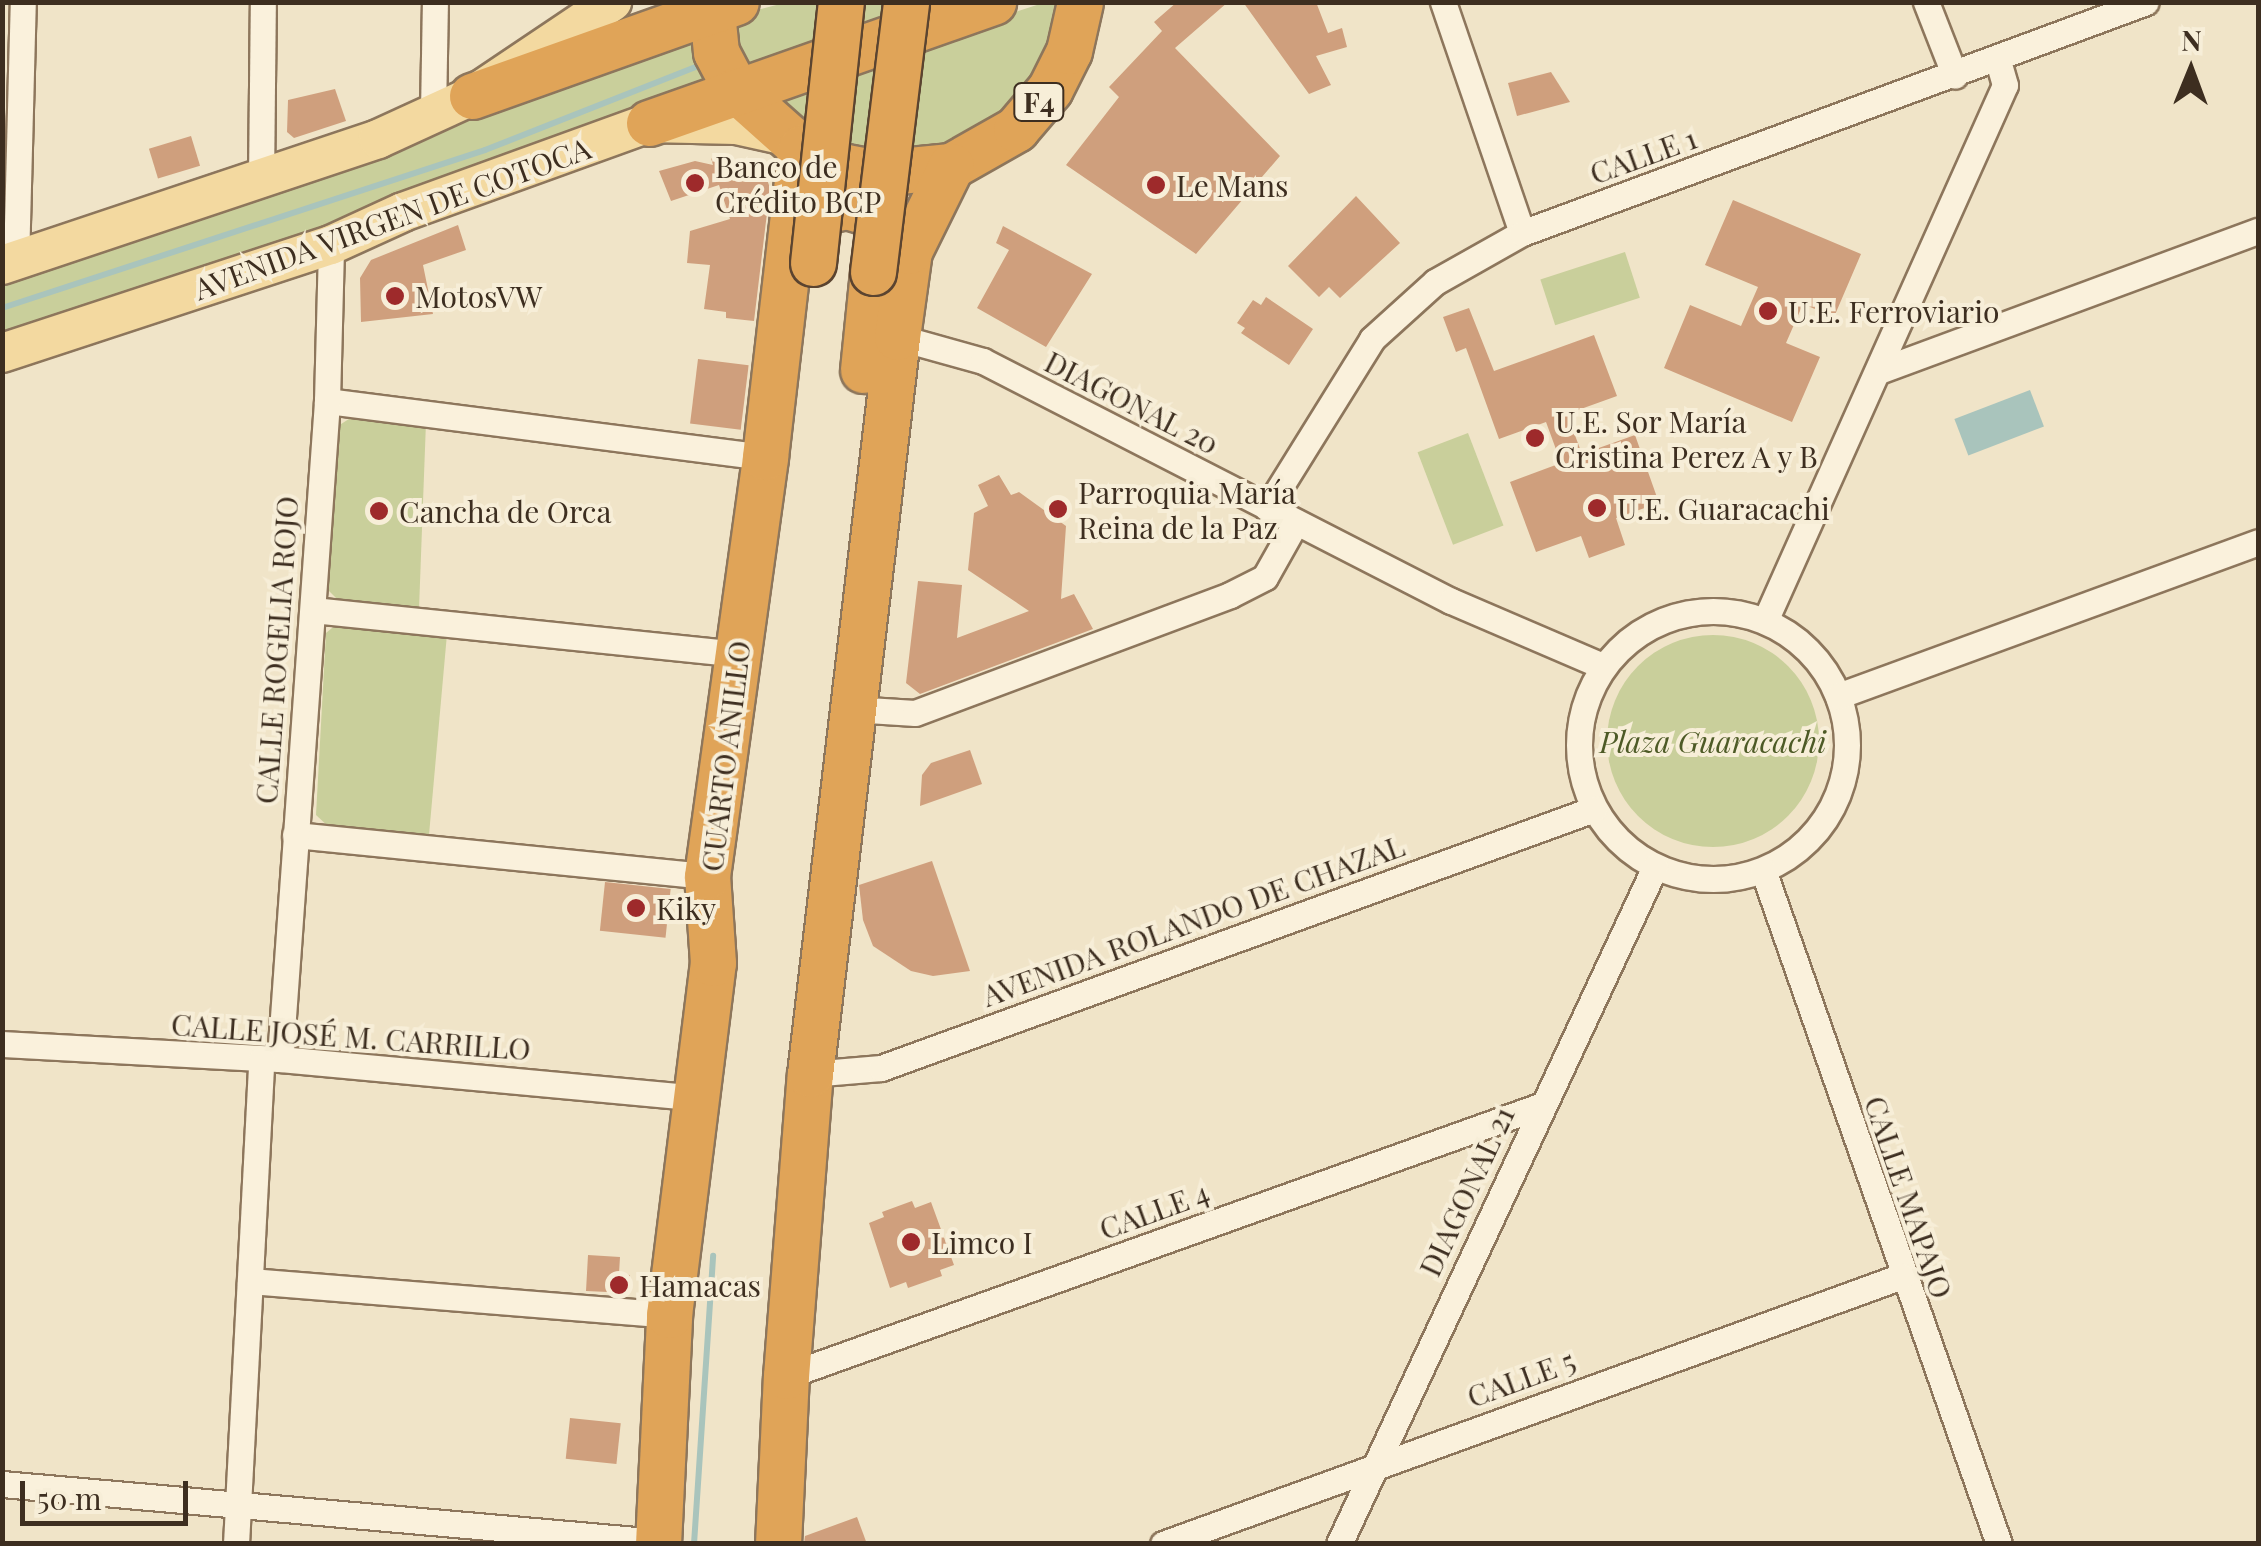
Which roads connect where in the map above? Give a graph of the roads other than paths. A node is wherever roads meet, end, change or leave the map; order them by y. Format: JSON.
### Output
{"nodes":[{"id":1,"x":23,"y":2,"type":"edge"},
{"id":2,"x":263,"y":2,"type":"edge"},
{"id":3,"x":435,"y":2,"type":"edge"},
{"id":4,"x":841,"y":2,"type":"edge"},
{"id":5,"x":906,"y":2,"type":"edge"},
{"id":6,"x":993,"y":2,"type":"edge"},
{"id":7,"x":1080,"y":2,"type":"edge"},
{"id":8,"x":1112,"y":2,"type":"edge"},
{"id":9,"x":1444,"y":2,"type":"edge"},
{"id":10,"x":1926,"y":2,"type":"edge"},
{"id":11,"x":2146,"y":2,"type":"edge"},
{"id":12,"x":611,"y":3,"type":"edge"},
{"id":13,"x":719,"y":5,"type":"edge"},
{"id":14,"x":1069,"y":51,"type":"junction"},
{"id":15,"x":1998,"y":60,"type":"junction"},
{"id":16,"x":1955,"y":76,"type":"junction"},
{"id":17,"x":736,"y":90,"type":"junction"},
{"id":18,"x":452,"y":105,"type":"junction"},
{"id":19,"x":649,"y":123,"type":"junction"},
{"id":20,"x":793,"y":142,"type":"junction"},
{"id":21,"x":951,"y":166,"type":"junction"},
{"id":22,"x":262,"y":181,"type":"junction"},
{"id":23,"x":2258,"y":232,"type":"edge"},
{"id":24,"x":1522,"y":233,"type":"junction"},
{"id":25,"x":331,"y":245,"type":"junction"},
{"id":26,"x":801,"y":261,"type":"junction"},
{"id":27,"x":891,"y":262,"type":"junction"},
{"id":28,"x":9,"y":264,"type":"edge"},
{"id":29,"x":897,"y":337,"type":"junction"},
{"id":30,"x":2,"y":353,"type":"edge"},
{"id":31,"x":1878,"y":371,"type":"junction"},
{"id":32,"x":327,"y":401,"type":"junction"},
{"id":33,"x":765,"y":457,"type":"junction"},
{"id":34,"x":1267,"y":508,"type":"junction"},
{"id":35,"x":1296,"y":522,"type":"junction"},
{"id":36,"x":2258,"y":542,"type":"edge"},
{"id":37,"x":312,"y":610,"type":"junction"},
{"id":38,"x":1765,"y":621,"type":"junction"},
{"id":39,"x":738,"y":654,"type":"junction"},
{"id":40,"x":1603,"y":666,"type":"junction"},
{"id":41,"x":1838,"y":696,"type":"junction"},
{"id":42,"x":852,"y":709,"type":"junction"},
{"id":43,"x":1594,"y":808,"type":"junction"},
{"id":44,"x":295,"y":835,"type":"junction"},
{"id":45,"x":1656,"y":867,"type":"junction"},
{"id":46,"x":1763,"y":870,"type":"junction"},
{"id":47,"x":707,"y":876,"type":"junction"},
{"id":48,"x":712,"y":963,"type":"junction"},
{"id":49,"x":2,"y":1044,"type":"edge"},
{"id":50,"x":270,"y":1059,"type":"junction"},
{"id":51,"x":810,"y":1074,"type":"junction"},
{"id":52,"x":693,"y":1097,"type":"junction"},
{"id":53,"x":1543,"y":1105,"type":"junction"},
{"id":54,"x":1902,"y":1276,"type":"junction"},
{"id":55,"x":250,"y":1280,"type":"junction"},
{"id":56,"x":669,"y":1315,"type":"junction"},
{"id":57,"x":786,"y":1376,"type":"junction"},
{"id":58,"x":1372,"y":1466,"type":"junction"},
{"id":59,"x":2,"y":1484,"type":"edge"},
{"id":60,"x":238,"y":1502,"type":"junction"},
{"id":61,"x":658,"y":1543,"type":"edge"},
{"id":62,"x":236,"y":1544,"type":"edge"},
{"id":63,"x":778,"y":1544,"type":"edge"},
{"id":64,"x":1163,"y":1544,"type":"edge"},
{"id":65,"x":1339,"y":1544,"type":"edge"},
{"id":66,"x":1999,"y":1544,"type":"edge"}],
"edges":[{"from":1,"to":28,"type":"street"},
{"from":2,"to":22,"type":"street"},
{"from":3,"to":18,"type":"street"},
{"from":4,"to":26,"type":"highway","bridge":true},
{"from":5,"to":27,"type":"highway","bridge":true},
{"from":6,"to":17,"type":"highway"},
{"from":7,"to":14,"type":"highway","number":"F4"},
{"from":8,"to":14,"type":"highway","number":"F4"},
{"from":9,"to":24,"type":"street"},
{"from":10,"to":16,"type":"street"},
{"from":11,"to":15,"type":"street","name":"CALLE 1"},
{"from":12,"to":18,"type":"main road"},
{"from":13,"to":17,"type":"highway","number":"F4"},
{"from":13,"to":18,"type":"highway"},
{"from":14,"to":21,"type":"highway","number":"F4"},
{"from":15,"to":16,"type":"street","name":"CALLE 1"},
{"from":15,"to":31,"type":"street"},
{"from":16,"to":24,"type":"street","name":"CALLE 1"},
{"from":17,"to":19,"type":"highway"},
{"from":17,"to":20,"type":"highway","number":"F4"},
{"from":18,"to":22,"type":"main road"},
{"from":19,"to":20,"type":"main road","name":"AVENIDA VIRGEN DE COTOCA"},
{"from":19,"to":25,"type":"main road","name":"AVENIDA VIRGEN DE COTOCA"},
{"from":20,"to":21,"type":"highway","number":"F4"},
{"from":20,"to":26,"type":"highway","name":"CUARTO ANILLO"},
{"from":21,"to":27,"type":"highway"},
{"from":22,"to":28,"type":"main road"},
{"from":23,"to":31,"type":"street"},
{"from":24,"to":34,"type":"street","name":"CALLE 1"},
{"from":25,"to":30,"type":"main road","name":"AVENIDA VIRGEN DE COTOCA"},
{"from":25,"to":32,"type":"street","name":"CALLE ROGELIA ROJO"},
{"from":26,"to":27,"type":"highway"},
{"from":26,"to":33,"type":"highway","name":"CUARTO ANILLO"},
{"from":26,"to":48,"type":"highway"},
{"from":27,"to":29,"type":"highway"},
{"from":27,"to":51,"type":"highway"},
{"from":29,"to":34,"type":"street","name":"DIAGONAL 20"},
{"from":29,"to":42,"type":"highway"},
{"from":31,"to":38,"type":"street"},
{"from":32,"to":33,"type":"street"},
{"from":32,"to":37,"type":"street","name":"CALLE ROGELIA ROJO"},
{"from":33,"to":39,"type":"highway","name":"CUARTO ANILLO"},
{"from":34,"to":35,"type":"street","name":"DIAGONAL 20"},
{"from":35,"to":40,"type":"street","name":"DIAGONAL 20"},
{"from":35,"to":42,"type":"street"},
{"from":36,"to":41,"type":"street"},
{"from":37,"to":39,"type":"street"},
{"from":37,"to":44,"type":"street","name":"CALLE ROGELIA ROJO"},
{"from":38,"to":40,"type":"street"},
{"from":38,"to":41,"type":"street"},
{"from":39,"to":47,"type":"highway","name":"CUARTO ANILLO"},
{"from":40,"to":43,"type":"street"},
{"from":41,"to":46,"type":"street"},
{"from":42,"to":51,"type":"highway"},
{"from":43,"to":45,"type":"street"},
{"from":43,"to":51,"type":"street","name":"AVENIDA ROLANDO DE CHAZAL"},
{"from":44,"to":47,"type":"street"},
{"from":44,"to":50,"type":"street","name":"CALLE ROGELIA ROJO"},
{"from":45,"to":46,"type":"street"},
{"from":45,"to":53,"type":"street","name":"DIAGONAL 21"},
{"from":46,"to":54,"type":"street","name":"CALLE MAPAJO"},
{"from":47,"to":48,"type":"highway","name":"CUARTO ANILLO"},
{"from":48,"to":52,"type":"highway","name":"CUARTO ANILLO"},
{"from":49,"to":50,"type":"street","name":"CALLE JOSÉ M. CARRILLO"},
{"from":50,"to":52,"type":"street","name":"CALLE JOSÉ M. CARRILLO"},
{"from":50,"to":55,"type":"street","name":"CALLE ROGELIA ROJO"},
{"from":51,"to":57,"type":"highway"},
{"from":52,"to":56,"type":"highway","name":"CUARTO ANILLO"},
{"from":53,"to":57,"type":"street","name":"CALLE 4"},
{"from":53,"to":58,"type":"street","name":"DIAGONAL 21"},
{"from":54,"to":58,"type":"street","name":"CALLE 5"},
{"from":54,"to":66,"type":"street","name":"CALLE MAPAJO"},
{"from":55,"to":56,"type":"street"},
{"from":55,"to":60,"type":"street","name":"CALLE ROGELIA ROJO"},
{"from":56,"to":61,"type":"highway","name":"CUARTO ANILLO"},
{"from":57,"to":63,"type":"highway"},
{"from":58,"to":64,"type":"street","name":"CALLE 5"},
{"from":58,"to":65,"type":"street","name":"DIAGONAL 21"},
{"from":59,"to":60,"type":"street"},
{"from":60,"to":61,"type":"street"},
{"from":60,"to":62,"type":"street","name":"CALLE ROGELIA ROJO"}]}
